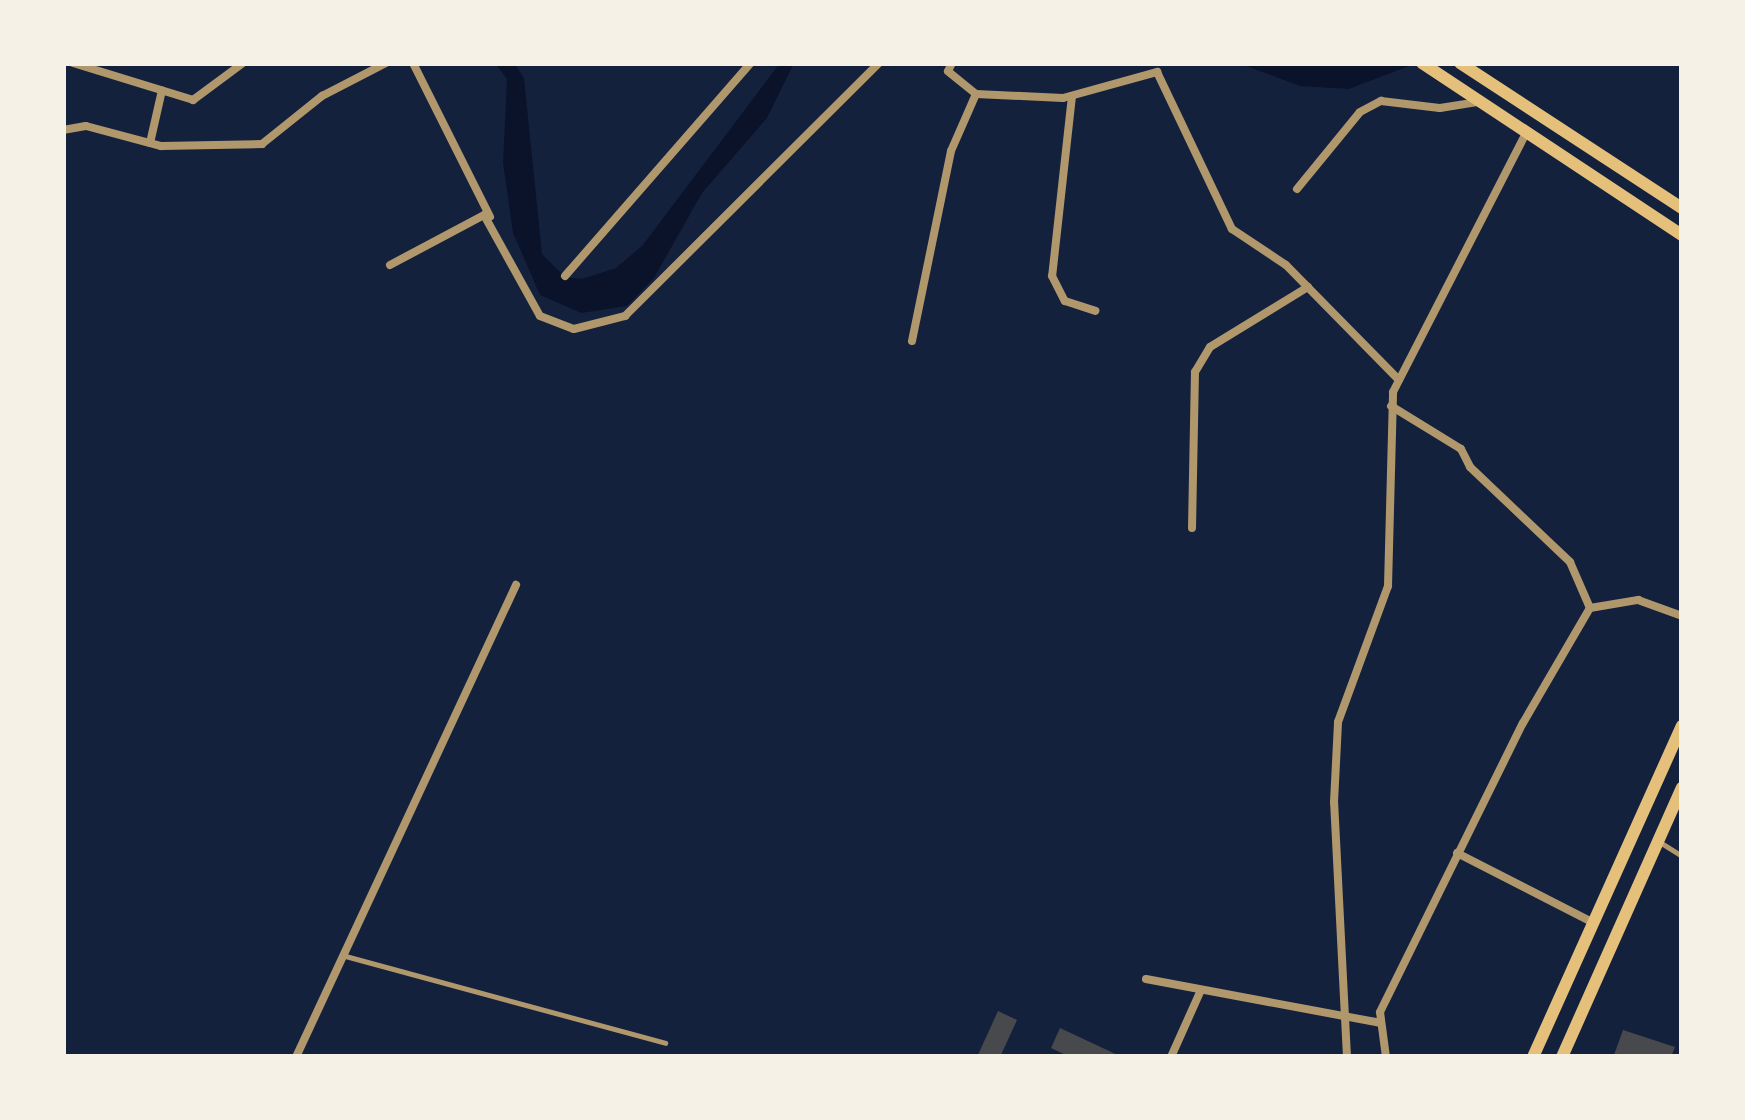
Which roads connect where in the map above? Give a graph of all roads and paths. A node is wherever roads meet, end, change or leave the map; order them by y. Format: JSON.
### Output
{"nodes":[{"id":1,"x":73,"y":63,"type":"edge"},
{"id":2,"x":243,"y":63,"type":"edge"},
{"id":3,"x":386,"y":63,"type":"edge"},
{"id":4,"x":413,"y":63,"type":"edge"},
{"id":5,"x":751,"y":63,"type":"edge"},
{"id":6,"x":879,"y":63,"type":"edge"},
{"id":7,"x":939,"y":63,"type":"edge"},
{"id":8,"x":1422,"y":63,"type":"edge"},
{"id":9,"x":1460,"y":63,"type":"edge"},
{"id":10,"x":950,"y":67,"type":"edge"},
{"id":11,"x":1481,"y":69,"type":"edge"},
{"id":12,"x":162,"y":91,"type":"junction"},
{"id":13,"x":976,"y":94,"type":"junction"},
{"id":14,"x":1072,"y":96,"type":"junction"},
{"id":15,"x":1480,"y":101,"type":"junction"},
{"id":16,"x":63,"y":130,"type":"edge"},
{"id":17,"x":1526,"y":133,"type":"junction"},
{"id":18,"x":150,"y":143,"type":"junction"},
{"id":19,"x":1297,"y":189,"type":"dead end"},
{"id":20,"x":1682,"y":208,"type":"edge"},
{"id":21,"x":493,"y":223,"type":"junction"},
{"id":22,"x":1682,"y":235,"type":"edge"},
{"id":23,"x":390,"y":265,"type":"dead end"},
{"id":24,"x":565,"y":276,"type":"dead end"},
{"id":25,"x":1308,"y":287,"type":"junction"},
{"id":26,"x":1095,"y":311,"type":"dead end"},
{"id":27,"x":912,"y":340,"type":"dead end"},
{"id":28,"x":1399,"y":380,"type":"junction"},
{"id":29,"x":1390,"y":406,"type":"junction"},
{"id":30,"x":1192,"y":528,"type":"dead end"},
{"id":31,"x":516,"y":585,"type":"dead end"},
{"id":32,"x":1590,"y":608,"type":"junction"},
{"id":33,"x":1682,"y":616,"type":"edge"},
{"id":34,"x":1682,"y":726,"type":"edge"},
{"id":35,"x":1682,"y":788,"type":"edge"},
{"id":36,"x":1658,"y":840,"type":"junction"},
{"id":37,"x":1456,"y":854,"type":"junction"},
{"id":38,"x":1682,"y":856,"type":"edge"},
{"id":39,"x":1594,"y":923,"type":"junction"},
{"id":40,"x":342,"y":955,"type":"junction"},
{"id":41,"x":1146,"y":980,"type":"dead end"},
{"id":42,"x":1201,"y":990,"type":"junction"},
{"id":43,"x":1348,"y":1017,"type":"junction"},
{"id":44,"x":1380,"y":1023,"type":"junction"},
{"id":45,"x":664,"y":1043,"type":"dead end"},
{"id":46,"x":296,"y":1057,"type":"edge"},
{"id":47,"x":1171,"y":1057,"type":"edge"},
{"id":48,"x":1347,"y":1057,"type":"edge"},
{"id":49,"x":1386,"y":1057,"type":"edge"},
{"id":50,"x":1533,"y":1057,"type":"edge"},
{"id":51,"x":1562,"y":1057,"type":"edge"}],
"edges":[{"from":1,"to":12,"type":"street"},
{"from":2,"to":12,"type":"street"},
{"from":3,"to":18,"type":"street"},
{"from":4,"to":21,"type":"street"},
{"from":5,"to":24,"type":"street"},
{"from":6,"to":21,"type":"street"},
{"from":7,"to":10,"type":"street"},
{"from":8,"to":15,"type":"main road"},
{"from":9,"to":11,"type":"main road"},
{"from":10,"to":13,"type":"street"},
{"from":11,"to":20,"type":"main road"},
{"from":12,"to":18,"type":"street"},
{"from":13,"to":14,"type":"street"},
{"from":13,"to":27,"type":"street"},
{"from":14,"to":25,"type":"street"},
{"from":14,"to":26,"type":"street"},
{"from":15,"to":17,"type":"main road"},
{"from":15,"to":19,"type":"street"},
{"from":16,"to":18,"type":"street"},
{"from":17,"to":22,"type":"main road"},
{"from":17,"to":28,"type":"street"},
{"from":21,"to":23,"type":"street"},
{"from":25,"to":28,"type":"street"},
{"from":25,"to":30,"type":"street"},
{"from":28,"to":29,"type":"street"},
{"from":29,"to":32,"type":"street"},
{"from":29,"to":43,"type":"street"},
{"from":31,"to":40,"type":"street"},
{"from":32,"to":33,"type":"street"},
{"from":32,"to":37,"type":"street"},
{"from":34,"to":39,"type":"main road"},
{"from":35,"to":36,"type":"main road"},
{"from":36,"to":38,"type":"lane"},
{"from":36,"to":51,"type":"main road"},
{"from":37,"to":39,"type":"street"},
{"from":37,"to":44,"type":"street"},
{"from":39,"to":50,"type":"main road"},
{"from":40,"to":45,"type":"lane"},
{"from":40,"to":46,"type":"street"},
{"from":41,"to":42,"type":"street"},
{"from":42,"to":43,"type":"street"},
{"from":42,"to":47,"type":"street"},
{"from":43,"to":44,"type":"street"},
{"from":43,"to":48,"type":"street"},
{"from":44,"to":49,"type":"street"}]}
